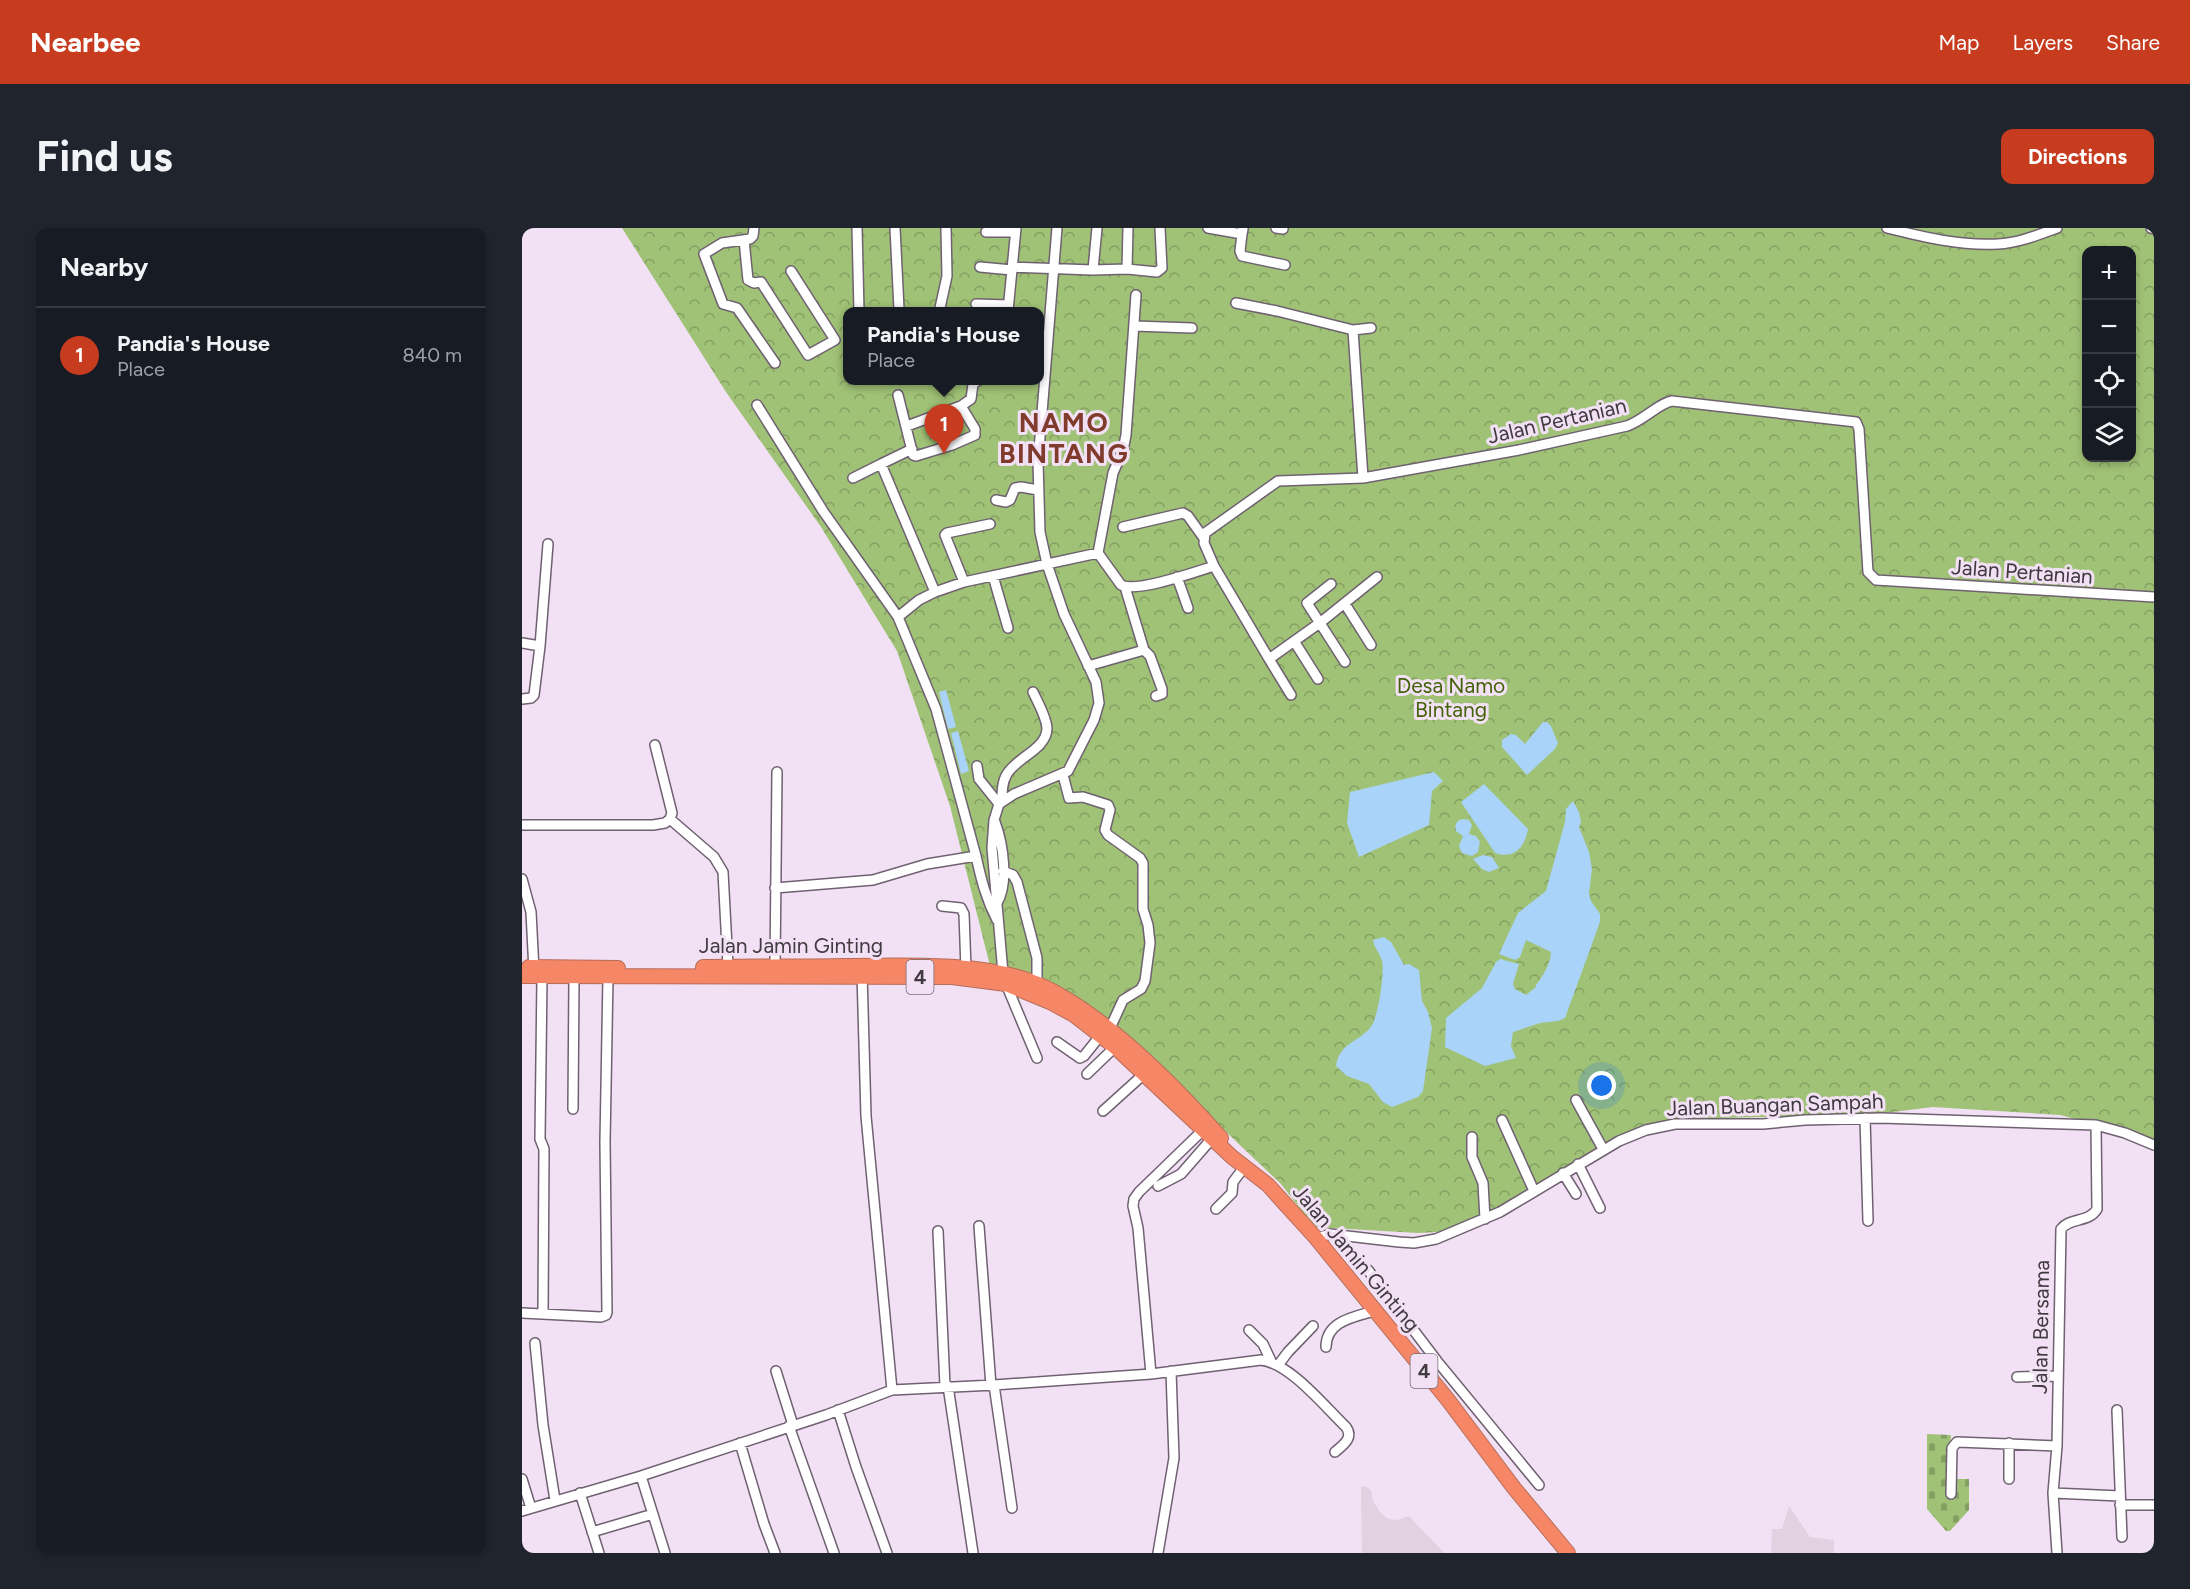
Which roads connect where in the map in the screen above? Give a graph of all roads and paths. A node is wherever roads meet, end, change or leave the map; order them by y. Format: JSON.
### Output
{"nodes":[{"id":1,"x":754,"y":228,"type":"edge"},
{"id":2,"x":857,"y":228,"type":"edge"},
{"id":3,"x":895,"y":228,"type":"edge"},
{"id":4,"x":946,"y":228,"type":"edge"},
{"id":5,"x":1057,"y":228,"type":"edge"},
{"id":6,"x":1097,"y":228,"type":"edge"},
{"id":7,"x":1128,"y":228,"type":"edge"},
{"id":8,"x":1160,"y":228,"type":"edge"},
{"id":9,"x":1208,"y":228,"type":"edge"},
{"id":10,"x":1887,"y":228,"type":"edge"},
{"id":11,"x":2057,"y":228,"type":"edge"},
{"id":12,"x":1223,"y":229,"type":"edge"},
{"id":13,"x":1016,"y":230,"type":"edge"},
{"id":14,"x":986,"y":231,"type":"dead end"},
{"id":15,"x":1243,"y":231,"type":"edge"},
{"id":16,"x":744,"y":240,"type":"junction"},
{"id":17,"x":1285,"y":265,"type":"dead end"},
{"id":18,"x":980,"y":267,"type":"dead end"},
{"id":19,"x":1012,"y":268,"type":"junction"},
{"id":20,"x":1127,"y":269,"type":"junction"},
{"id":21,"x":1054,"y":270,"type":"junction"},
{"id":22,"x":1093,"y":270,"type":"junction"},
{"id":23,"x":791,"y":271,"type":"dead end"},
{"id":24,"x":1137,"y":295,"type":"dead end"},
{"id":25,"x":1236,"y":303,"type":"dead end"},
{"id":26,"x":976,"y":304,"type":"dead end"},
{"id":27,"x":859,"y":307,"type":"edge"},
{"id":28,"x":899,"y":307,"type":"edge"},
{"id":29,"x":940,"y":307,"type":"edge"},
{"id":30,"x":995,"y":307,"type":"edge"},
{"id":31,"x":1008,"y":307,"type":"edge"},
{"id":32,"x":1124,"y":316,"type":"dead end"},
{"id":33,"x":1134,"y":322,"type":"junction"},
{"id":34,"x":1192,"y":328,"type":"dead end"},
{"id":35,"x":1371,"y":328,"type":"dead end"},
{"id":36,"x":1353,"y":330,"type":"junction"},
{"id":37,"x":775,"y":363,"type":"dead end"},
{"id":38,"x":1044,"y":367,"type":"edge"},
{"id":39,"x":973,"y":385,"type":"edge"},
{"id":40,"x":1043,"y":385,"type":"edge"},
{"id":41,"x":898,"y":395,"type":"dead end"},
{"id":42,"x":757,"y":405,"type":"dead end"},
{"id":43,"x":962,"y":406,"type":"junction"},
{"id":44,"x":907,"y":426,"type":"junction"},
{"id":45,"x":912,"y":449,"type":"junction"},
{"id":46,"x":881,"y":464,"type":"junction"},
{"id":47,"x":853,"y":478,"type":"dead end"},
{"id":48,"x":1363,"y":478,"type":"junction"},
{"id":49,"x":1038,"y":490,"type":"junction"},
{"id":50,"x":996,"y":500,"type":"dead end"},
{"id":51,"x":990,"y":524,"type":"dead end"},
{"id":52,"x":1123,"y":527,"type":"dead end"},
{"id":53,"x":1203,"y":537,"type":"junction"},
{"id":54,"x":548,"y":544,"type":"dead end"},
{"id":55,"x":1098,"y":553,"type":"junction"},
{"id":56,"x":1047,"y":564,"type":"junction"},
{"id":57,"x":1214,"y":566,"type":"junction"},
{"id":58,"x":993,"y":576,"type":"junction"},
{"id":59,"x":1177,"y":577,"type":"junction"},
{"id":60,"x":1377,"y":577,"type":"dead end"},
{"id":61,"x":964,"y":582,"type":"junction"},
{"id":62,"x":1331,"y":584,"type":"dead end"},
{"id":63,"x":1125,"y":587,"type":"junction"},
{"id":64,"x":935,"y":592,"type":"junction"},
{"id":65,"x":2154,"y":597,"type":"edge"},
{"id":66,"x":1345,"y":604,"type":"junction"},
{"id":67,"x":1188,"y":608,"type":"dead end"},
{"id":68,"x":898,"y":617,"type":"junction"},
{"id":69,"x":1321,"y":622,"type":"junction"},
{"id":70,"x":1008,"y":628,"type":"dead end"},
{"id":71,"x":1294,"y":641,"type":"junction"},
{"id":72,"x":522,"y":643,"type":"edge"},
{"id":73,"x":1371,"y":645,"type":"dead end"},
{"id":74,"x":540,"y":646,"type":"junction"},
{"id":75,"x":1144,"y":650,"type":"junction"},
{"id":76,"x":1269,"y":659,"type":"junction"},
{"id":77,"x":1346,"y":662,"type":"dead end"},
{"id":78,"x":1089,"y":666,"type":"junction"},
{"id":79,"x":1318,"y":679,"type":"dead end"},
{"id":80,"x":1033,"y":692,"type":"dead end"},
{"id":81,"x":1291,"y":695,"type":"dead end"},
{"id":82,"x":1156,"y":696,"type":"dead end"},
{"id":83,"x":522,"y":699,"type":"edge"},
{"id":84,"x":656,"y":745,"type":"dead end"},
{"id":85,"x":977,"y":766,"type":"dead end"},
{"id":86,"x":777,"y":772,"type":"dead end"},
{"id":87,"x":1063,"y":775,"type":"junction"},
{"id":88,"x":1000,"y":803,"type":"junction"},
{"id":89,"x":670,"y":819,"type":"junction"},
{"id":90,"x":994,"y":820,"type":"junction"},
{"id":91,"x":522,"y":825,"type":"edge"},
{"id":92,"x":976,"y":856,"type":"junction"},
{"id":93,"x":1003,"y":871,"type":"junction"},
{"id":94,"x":522,"y":879,"type":"edge"},
{"id":95,"x":775,"y":888,"type":"junction"},
{"id":96,"x":997,"y":903,"type":"junction"},
{"id":97,"x":942,"y":906,"type":"dead end"},
{"id":98,"x":998,"y":922,"type":"junction"},
{"id":99,"x":728,"y":966,"type":"junction"},
{"id":100,"x":775,"y":967,"type":"junction"},
{"id":101,"x":966,"y":969,"type":"junction"},
{"id":102,"x":533,"y":972,"type":"edge"},
{"id":103,"x":863,"y":972,"type":"junction"},
{"id":104,"x":574,"y":977,"type":"junction"},
{"id":105,"x":608,"y":977,"type":"junction"},
{"id":106,"x":1004,"y":979,"type":"junction"},
{"id":107,"x":1037,"y":984,"type":"junction"},
{"id":108,"x":1104,"y":1032,"type":"junction"},
{"id":109,"x":1058,"y":1042,"type":"dead end"},
{"id":110,"x":1115,"y":1047,"type":"junction"},
{"id":111,"x":1037,"y":1058,"type":"dead end"},
{"id":112,"x":1087,"y":1074,"type":"dead end"},
{"id":113,"x":1144,"y":1074,"type":"junction"},
{"id":114,"x":1576,"y":1100,"type":"dead end"},
{"id":115,"x":573,"y":1109,"type":"dead end"},
{"id":116,"x":1103,"y":1112,"type":"dead end"},
{"id":117,"x":1865,"y":1118,"type":"junction"},
{"id":118,"x":1502,"y":1120,"type":"dead end"},
{"id":119,"x":2096,"y":1125,"type":"junction"},
{"id":120,"x":1210,"y":1135,"type":"junction"},
{"id":121,"x":1472,"y":1137,"type":"dead end"},
{"id":122,"x":2154,"y":1145,"type":"edge"},
{"id":123,"x":1603,"y":1149,"type":"junction"},
{"id":124,"x":1578,"y":1164,"type":"junction"},
{"id":125,"x":1243,"y":1165,"type":"junction"},
{"id":126,"x":1563,"y":1173,"type":"junction"},
{"id":127,"x":1158,"y":1186,"type":"dead end"},
{"id":128,"x":1534,"y":1191,"type":"junction"},
{"id":129,"x":1576,"y":1194,"type":"dead end"},
{"id":130,"x":1600,"y":1208,"type":"dead end"},
{"id":131,"x":1216,"y":1209,"type":"dead end"},
{"id":132,"x":1485,"y":1219,"type":"junction"},
{"id":133,"x":1869,"y":1221,"type":"dead end"},
{"id":134,"x":979,"y":1226,"type":"dead end"},
{"id":135,"x":938,"y":1231,"type":"dead end"},
{"id":136,"x":1316,"y":1238,"type":"junction"},
{"id":137,"x":1368,"y":1270,"type":"dead end"},
{"id":138,"x":1374,"y":1311,"type":"junction"},
{"id":139,"x":522,"y":1313,"type":"edge"},
{"id":140,"x":543,"y":1314,"type":"junction"},
{"id":141,"x":1313,"y":1326,"type":"dead end"},
{"id":142,"x":1250,"y":1330,"type":"dead end"},
{"id":143,"x":535,"y":1343,"type":"dead end"},
{"id":144,"x":1326,"y":1347,"type":"dead end"},
{"id":145,"x":1437,"y":1361,"type":"junction"},
{"id":146,"x":1275,"y":1363,"type":"junction"},
{"id":147,"x":776,"y":1371,"type":"dead end"},
{"id":148,"x":1172,"y":1371,"type":"junction"},
{"id":149,"x":1424,"y":1372,"type":"junction"},
{"id":150,"x":1151,"y":1374,"type":"junction"},
{"id":151,"x":2058,"y":1376,"type":"junction"},
{"id":152,"x":2017,"y":1377,"type":"dead end"},
{"id":153,"x":992,"y":1385,"type":"junction"},
{"id":154,"x":947,"y":1386,"type":"junction"},
{"id":155,"x":892,"y":1390,"type":"junction"},
{"id":156,"x":838,"y":1410,"type":"junction"},
{"id":157,"x":2117,"y":1410,"type":"dead end"},
{"id":158,"x":791,"y":1426,"type":"junction"},
{"id":159,"x":740,"y":1443,"type":"junction"},
{"id":160,"x":2009,"y":1443,"type":"junction"},
{"id":161,"x":2057,"y":1446,"type":"junction"},
{"id":162,"x":1335,"y":1452,"type":"dead end"},
{"id":163,"x":641,"y":1476,"type":"junction"},
{"id":164,"x":522,"y":1479,"type":"edge"},
{"id":165,"x":2009,"y":1479,"type":"dead end"},
{"id":166,"x":1539,"y":1485,"type":"dead end"},
{"id":167,"x":580,"y":1493,"type":"junction"},
{"id":168,"x":2053,"y":1493,"type":"junction"},
{"id":169,"x":1951,"y":1494,"type":"dead end"},
{"id":170,"x":555,"y":1500,"type":"junction"},
{"id":171,"x":2120,"y":1501,"type":"junction"},
{"id":172,"x":2154,"y":1505,"type":"edge"},
{"id":173,"x":1012,"y":1508,"type":"dead end"},
{"id":174,"x":526,"y":1509,"type":"edge"},
{"id":175,"x":653,"y":1514,"type":"junction"},
{"id":176,"x":592,"y":1532,"type":"junction"},
{"id":177,"x":2122,"y":1537,"type":"dead end"},
{"id":178,"x":599,"y":1553,"type":"edge"},
{"id":179,"x":665,"y":1553,"type":"edge"},
{"id":180,"x":775,"y":1553,"type":"edge"},
{"id":181,"x":834,"y":1553,"type":"edge"},
{"id":182,"x":887,"y":1553,"type":"edge"},
{"id":183,"x":973,"y":1553,"type":"edge"},
{"id":184,"x":1158,"y":1553,"type":"edge"},
{"id":185,"x":1568,"y":1553,"type":"edge"},
{"id":186,"x":2057,"y":1553,"type":"edge"}],
"edges":[{"from":1,"to":16,"type":"street"},
{"from":2,"to":27,"type":"street"},
{"from":3,"to":28,"type":"street"},
{"from":4,"to":29,"type":"street"},
{"from":5,"to":21,"type":"street"},
{"from":6,"to":22,"type":"street"},
{"from":7,"to":20,"type":"street"},
{"from":8,"to":20,"type":"street"},
{"from":9,"to":12,"type":"street"},
{"from":10,"to":11,"type":"street"},
{"from":12,"to":15,"type":"street"},
{"from":13,"to":14,"type":"street"},
{"from":13,"to":19,"type":"street"},
{"from":15,"to":17,"type":"street"},
{"from":16,"to":23,"type":"street"},
{"from":16,"to":37,"type":"street"},
{"from":18,"to":19,"type":"street"},
{"from":19,"to":21,"type":"street"},
{"from":19,"to":31,"type":"street"},
{"from":20,"to":22,"type":"street"},
{"from":21,"to":22,"type":"street"},
{"from":21,"to":38,"type":"street"},
{"from":24,"to":33,"type":"street"},
{"from":25,"to":36,"type":"street"},
{"from":26,"to":30,"type":"street"},
{"from":32,"to":33,"type":"street"},
{"from":33,"to":34,"type":"street"},
{"from":33,"to":55,"type":"street"},
{"from":35,"to":36,"type":"street"},
{"from":36,"to":48,"type":"street"},
{"from":39,"to":43,"type":"street"},
{"from":40,"to":49,"type":"street"},
{"from":41,"to":44,"type":"street"},
{"from":42,"to":68,"type":"street"},
{"from":43,"to":44,"type":"street"},
{"from":43,"to":45,"type":"street"},
{"from":44,"to":45,"type":"street"},
{"from":45,"to":46,"type":"street"},
{"from":46,"to":47,"type":"street"},
{"from":46,"to":64,"type":"street"},
{"from":48,"to":53,"type":"street","name":"Jalan Pertanian"},
{"from":48,"to":65,"type":"street","name":"Jalan Pertanian"},
{"from":49,"to":50,"type":"street"},
{"from":49,"to":56,"type":"street"},
{"from":51,"to":61,"type":"street"},
{"from":52,"to":53,"type":"street"},
{"from":53,"to":57,"type":"street"},
{"from":54,"to":74,"type":"street"},
{"from":55,"to":56,"type":"street"},
{"from":55,"to":63,"type":"street"},
{"from":56,"to":58,"type":"street"},
{"from":56,"to":78,"type":"street"},
{"from":57,"to":59,"type":"street"},
{"from":57,"to":76,"type":"street"},
{"from":58,"to":61,"type":"street"},
{"from":58,"to":70,"type":"street"},
{"from":59,"to":63,"type":"street"},
{"from":59,"to":67,"type":"street"},
{"from":60,"to":66,"type":"street"},
{"from":61,"to":64,"type":"street"},
{"from":62,"to":69,"type":"street"},
{"from":63,"to":75,"type":"street"},
{"from":64,"to":68,"type":"street"},
{"from":66,"to":69,"type":"street"},
{"from":66,"to":73,"type":"street"},
{"from":68,"to":92,"type":"street"},
{"from":69,"to":71,"type":"street"},
{"from":69,"to":77,"type":"street"},
{"from":71,"to":76,"type":"street"},
{"from":71,"to":79,"type":"street"},
{"from":72,"to":74,"type":"street"},
{"from":74,"to":83,"type":"street"},
{"from":75,"to":78,"type":"street"},
{"from":75,"to":82,"type":"street"},
{"from":76,"to":81,"type":"street"},
{"from":78,"to":87,"type":"street"},
{"from":80,"to":88,"type":"street"},
{"from":84,"to":89,"type":"street"},
{"from":85,"to":88,"type":"street"},
{"from":86,"to":95,"type":"street"},
{"from":87,"to":88,"type":"street"},
{"from":87,"to":108,"type":"street"},
{"from":88,"to":90,"type":"street"},
{"from":89,"to":91,"type":"street"},
{"from":89,"to":99,"type":"street"},
{"from":90,"to":93,"type":"street"},
{"from":90,"to":96,"type":"street"},
{"from":92,"to":95,"type":"street"},
{"from":92,"to":98,"type":"street"},
{"from":93,"to":96,"type":"street"},
{"from":93,"to":107,"type":"street"},
{"from":94,"to":102,"type":"street"},
{"from":95,"to":100,"type":"street"},
{"from":96,"to":98,"type":"street"},
{"from":97,"to":101,"type":"street"},
{"from":98,"to":106,"type":"street"},
{"from":99,"to":100,"type":"highway","name":"Jalan Jamin Ginting","number":"4"},
{"from":99,"to":102,"type":"highway","name":"Jalan Jamin Ginting","number":"4"},
{"from":100,"to":103,"type":"highway","name":"Jalan Jamin Ginting","number":"4"},
{"from":101,"to":103,"type":"highway","name":"Jalan Jamin Ginting","number":"4"},
{"from":101,"to":106,"type":"highway","name":"Jalan Jamin Ginting","number":"4"},
{"from":102,"to":104,"type":"highway","name":"Jalan Jamin Ginting","number":"4"},
{"from":102,"to":140,"type":"street"},
{"from":103,"to":105,"type":"highway","name":"Jalan Jamin Ginting","number":"4"},
{"from":103,"to":106,"type":"highway","name":"Jalan Jamin Ginting","number":"4"},
{"from":103,"to":155,"type":"street"},
{"from":104,"to":105,"type":"highway","name":"Jalan Jamin Ginting","number":"4"},
{"from":104,"to":115,"type":"street"},
{"from":105,"to":140,"type":"street"},
{"from":106,"to":107,"type":"highway","name":"Jalan Jamin Ginting","number":"4"},
{"from":106,"to":108,"type":"highway","name":"Jalan Jamin Ginting","number":"4"},
{"from":106,"to":111,"type":"street"},
{"from":107,"to":108,"type":"highway","name":"Jalan Jamin Ginting","number":"4"},
{"from":108,"to":109,"type":"street"},
{"from":108,"to":110,"type":"highway","name":"Jalan Jamin Ginting","number":"4"},
{"from":108,"to":120,"type":"highway","name":"Jalan Jamin Ginting","number":"4"},
{"from":110,"to":112,"type":"street"},
{"from":110,"to":113,"type":"highway","name":"Jalan Jamin Ginting","number":"4"},
{"from":113,"to":116,"type":"street"},
{"from":113,"to":120,"type":"highway","name":"Jalan Jamin Ginting","number":"4"},
{"from":114,"to":123,"type":"street"},
{"from":117,"to":119,"type":"street","name":"Jalan Buangan Sampah"},
{"from":117,"to":123,"type":"street","name":"Jalan Buangan Sampah"},
{"from":117,"to":133,"type":"street"},
{"from":118,"to":128,"type":"street"},
{"from":119,"to":122,"type":"street","name":"Jalan Buangan Sampah"},
{"from":119,"to":151,"type":"street","name":"Jalan Bersama"},
{"from":120,"to":125,"type":"highway","name":"Jalan Jamin Ginting","number":"4"},
{"from":120,"to":127,"type":"street"},
{"from":120,"to":150,"type":"street"},
{"from":121,"to":132,"type":"street"},
{"from":123,"to":124,"type":"street","name":"Jalan Buangan Sampah"},
{"from":124,"to":126,"type":"street","name":"Jalan Buangan Sampah"},
{"from":124,"to":130,"type":"street"},
{"from":125,"to":131,"type":"street"},
{"from":125,"to":136,"type":"highway","name":"Jalan Jamin Ginting","number":"4"},
{"from":126,"to":128,"type":"street","name":"Jalan Buangan Sampah"},
{"from":126,"to":129,"type":"street"},
{"from":128,"to":132,"type":"street","name":"Jalan Buangan Sampah"},
{"from":132,"to":136,"type":"street","name":"Jalan Buangan Sampah"},
{"from":134,"to":153,"type":"street"},
{"from":135,"to":154,"type":"street"},
{"from":136,"to":138,"type":"highway","name":"Jalan Jamin Ginting","number":"4"},
{"from":137,"to":145,"type":"street"},
{"from":138,"to":144,"type":"street"},
{"from":138,"to":149,"type":"highway","name":"Jalan Jamin Ginting","number":"4"},
{"from":139,"to":140,"type":"street"},
{"from":141,"to":146,"type":"street"},
{"from":142,"to":146,"type":"street"},
{"from":143,"to":170,"type":"street"},
{"from":145,"to":149,"type":"street"},
{"from":145,"to":166,"type":"street"},
{"from":146,"to":148,"type":"street"},
{"from":146,"to":162,"type":"street"},
{"from":147,"to":158,"type":"street"},
{"from":148,"to":150,"type":"street"},
{"from":148,"to":184,"type":"street"},
{"from":149,"to":185,"type":"highway","name":"Jalan Jamin Ginting","number":"4"},
{"from":150,"to":153,"type":"street"},
{"from":151,"to":152,"type":"street"},
{"from":151,"to":161,"type":"street","name":"Jalan Bersama"},
{"from":153,"to":154,"type":"street"},
{"from":153,"to":173,"type":"street"},
{"from":154,"to":155,"type":"street"},
{"from":154,"to":183,"type":"street"},
{"from":155,"to":156,"type":"street"},
{"from":156,"to":158,"type":"street"},
{"from":156,"to":182,"type":"street"},
{"from":157,"to":171,"type":"street"},
{"from":158,"to":159,"type":"street"},
{"from":158,"to":181,"type":"street"},
{"from":159,"to":163,"type":"street"},
{"from":159,"to":180,"type":"street"},
{"from":160,"to":161,"type":"street"},
{"from":160,"to":165,"type":"street"},
{"from":160,"to":169,"type":"street"},
{"from":161,"to":168,"type":"street","name":"Jalan Bersama"},
{"from":163,"to":167,"type":"street"},
{"from":163,"to":175,"type":"street"},
{"from":164,"to":174,"type":"street"},
{"from":167,"to":170,"type":"street"},
{"from":167,"to":176,"type":"street"},
{"from":168,"to":171,"type":"street"},
{"from":168,"to":186,"type":"street","name":"Jalan Bersama"},
{"from":170,"to":174,"type":"street"},
{"from":171,"to":172,"type":"street"},
{"from":171,"to":177,"type":"street"},
{"from":175,"to":176,"type":"street"},
{"from":175,"to":179,"type":"street"},
{"from":176,"to":178,"type":"street"}]}
